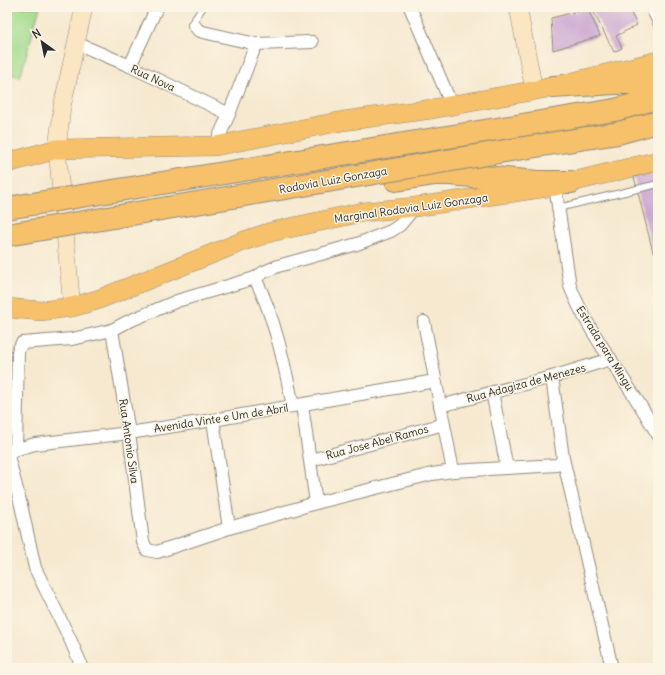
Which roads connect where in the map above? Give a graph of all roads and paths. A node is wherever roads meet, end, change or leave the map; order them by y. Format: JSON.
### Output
{"nodes":[{"id":1,"x":84,"y":7,"type":"edge"},
{"id":2,"x":157,"y":7,"type":"edge"},
{"id":3,"x":203,"y":7,"type":"edge"},
{"id":4,"x":410,"y":7,"type":"edge"},
{"id":5,"x":518,"y":7,"type":"edge"},
{"id":6,"x":648,"y":7,"type":"edge"},
{"id":7,"x":194,"y":25,"type":"joint"},
{"id":8,"x":658,"y":27,"type":"edge"},
{"id":9,"x":312,"y":42,"type":"dead end"},
{"id":10,"x":76,"y":43,"type":"junction"},
{"id":11,"x":256,"y":44,"type":"junction"},
{"id":12,"x":658,"y":61,"type":"edge"},
{"id":13,"x":130,"y":66,"type":"junction"},
{"id":14,"x":658,"y":83,"type":"edge"},
{"id":15,"x":543,"y":89,"type":"junction"},
{"id":16,"x":658,"y":98,"type":"edge"},
{"id":17,"x":452,"y":106,"type":"junction"},
{"id":18,"x":229,"y":114,"type":"junction"},
{"id":19,"x":658,"y":122,"type":"edge"},
{"id":20,"x":215,"y":146,"type":"junction"},
{"id":21,"x":56,"y":149,"type":"junction"},
{"id":22,"x":658,"y":161,"type":"edge"},
{"id":23,"x":7,"y":163,"type":"edge"},
{"id":24,"x":563,"y":184,"type":"junction"},
{"id":25,"x":658,"y":184,"type":"edge"},
{"id":26,"x":289,"y":187,"type":"junction"},
{"id":27,"x":415,"y":207,"type":"junction"},
{"id":28,"x":7,"y":208,"type":"edge"},
{"id":29,"x":558,"y":208,"type":"junction"},
{"id":30,"x":7,"y":235,"type":"edge"},
{"id":31,"x":255,"y":278,"type":"junction"},
{"id":32,"x":72,"y":307,"type":"junction"},
{"id":33,"x":7,"y":308,"type":"edge"},
{"id":34,"x":424,"y":322,"type":"dead end"},
{"id":35,"x":112,"y":330,"type":"junction"},
{"id":36,"x":611,"y":359,"type":"junction"},
{"id":37,"x":552,"y":376,"type":"junction"},
{"id":38,"x":436,"y":381,"type":"junction"},
{"id":39,"x":492,"y":392,"type":"junction"},
{"id":40,"x":297,"y":405,"type":"junction"},
{"id":41,"x":440,"y":406,"type":"junction"},
{"id":42,"x":213,"y":420,"type":"junction"},
{"id":43,"x":444,"y":424,"type":"junction"},
{"id":44,"x":129,"y":433,"type":"junction"},
{"id":45,"x":658,"y":435,"type":"edge"},
{"id":46,"x":10,"y":451,"type":"edge"},
{"id":47,"x":563,"y":458,"type":"junction"},
{"id":48,"x":311,"y":460,"type":"junction"},
{"id":49,"x":507,"y":468,"type":"junction"},
{"id":50,"x":453,"y":470,"type":"junction"},
{"id":51,"x":316,"y":502,"type":"junction"},
{"id":52,"x":228,"y":528,"type":"junction"},
{"id":53,"x":81,"y":668,"type":"edge"},
{"id":54,"x":612,"y":668,"type":"edge"}],
"edges":[{"from":1,"to":10,"type":"street"},
{"from":2,"to":13,"type":"street"},
{"from":3,"to":7,"type":"lane"},
{"from":4,"to":17,"type":"street"},
{"from":5,"to":15,"type":"street"},
{"from":6,"to":8,"type":"lane"},
{"from":7,"to":11,"type":"street"},
{"from":9,"to":11,"type":"street"},
{"from":10,"to":13,"type":"street","name":"Rua Nova"},
{"from":10,"to":21,"type":"street"},
{"from":11,"to":18,"type":"street"},
{"from":12,"to":15,"type":"main road"},
{"from":13,"to":18,"type":"street","name":"Rua Nova"},
{"from":14,"to":15,"type":"highway"},
{"from":15,"to":17,"type":"main road"},
{"from":16,"to":28,"type":"highway","bridge":true},
{"from":17,"to":20,"type":"main road"},
{"from":18,"to":20,"type":"street"},
{"from":19,"to":26,"type":"highway","name":"Rodovia Luiz Gonzaga","bridge":true},
{"from":20,"to":21,"type":"main road"},
{"from":21,"to":23,"type":"main road"},
{"from":21,"to":32,"type":"street"},
{"from":22,"to":24,"type":"main road","name":"Marginal Rodovia Luiz Gonzaga"},
{"from":24,"to":26,"type":"highway"},
{"from":24,"to":27,"type":"main road","name":"Marginal Rodovia Luiz Gonzaga"},
{"from":24,"to":29,"type":"street","name":"Estrada para Mingu"},
{"from":25,"to":29,"type":"lane"},
{"from":26,"to":30,"type":"highway","name":"Rodovia Luiz Gonzaga","bridge":true},
{"from":27,"to":31,"type":"street"},
{"from":27,"to":32,"type":"main road","name":"Marginal Rodovia Luiz Gonzaga"},
{"from":29,"to":36,"type":"street","name":"Estrada para Mingu"},
{"from":31,"to":35,"type":"street"},
{"from":31,"to":40,"type":"street"},
{"from":32,"to":33,"type":"main road","name":"Marginal Rodovia Luiz Gonzaga"},
{"from":34,"to":38,"type":"street"},
{"from":35,"to":44,"type":"street","name":"Rua Antonio Silva"},
{"from":35,"to":46,"type":"street"},
{"from":36,"to":37,"type":"street","name":"Rua Adagiza de Menezes"},
{"from":36,"to":45,"type":"street","name":"Estrada para Mingu"},
{"from":37,"to":39,"type":"street","name":"Rua Adagiza de Menezes"},
{"from":37,"to":47,"type":"street"},
{"from":38,"to":40,"type":"street","name":"Avenida Vinte e Um de Abril"},
{"from":38,"to":41,"type":"street"},
{"from":39,"to":41,"type":"street","name":"Rua Adagiza de Menezes"},
{"from":39,"to":49,"type":"street"},
{"from":40,"to":42,"type":"street","name":"Avenida Vinte e Um de Abril"},
{"from":40,"to":48,"type":"street"},
{"from":41,"to":43,"type":"street"},
{"from":42,"to":44,"type":"street","name":"Avenida Vinte e Um de Abril"},
{"from":42,"to":52,"type":"street"},
{"from":43,"to":48,"type":"street","name":"Rua Jose Abel Ramos"},
{"from":43,"to":50,"type":"street"},
{"from":44,"to":46,"type":"street","name":"Avenida Vinte e Um de Abril"},
{"from":44,"to":52,"type":"street","name":"Rua Antonio Silva"},
{"from":46,"to":53,"type":"street"},
{"from":47,"to":49,"type":"street"},
{"from":47,"to":54,"type":"street"},
{"from":48,"to":51,"type":"street"},
{"from":49,"to":50,"type":"street"},
{"from":50,"to":51,"type":"street"},
{"from":51,"to":52,"type":"street"}]}
